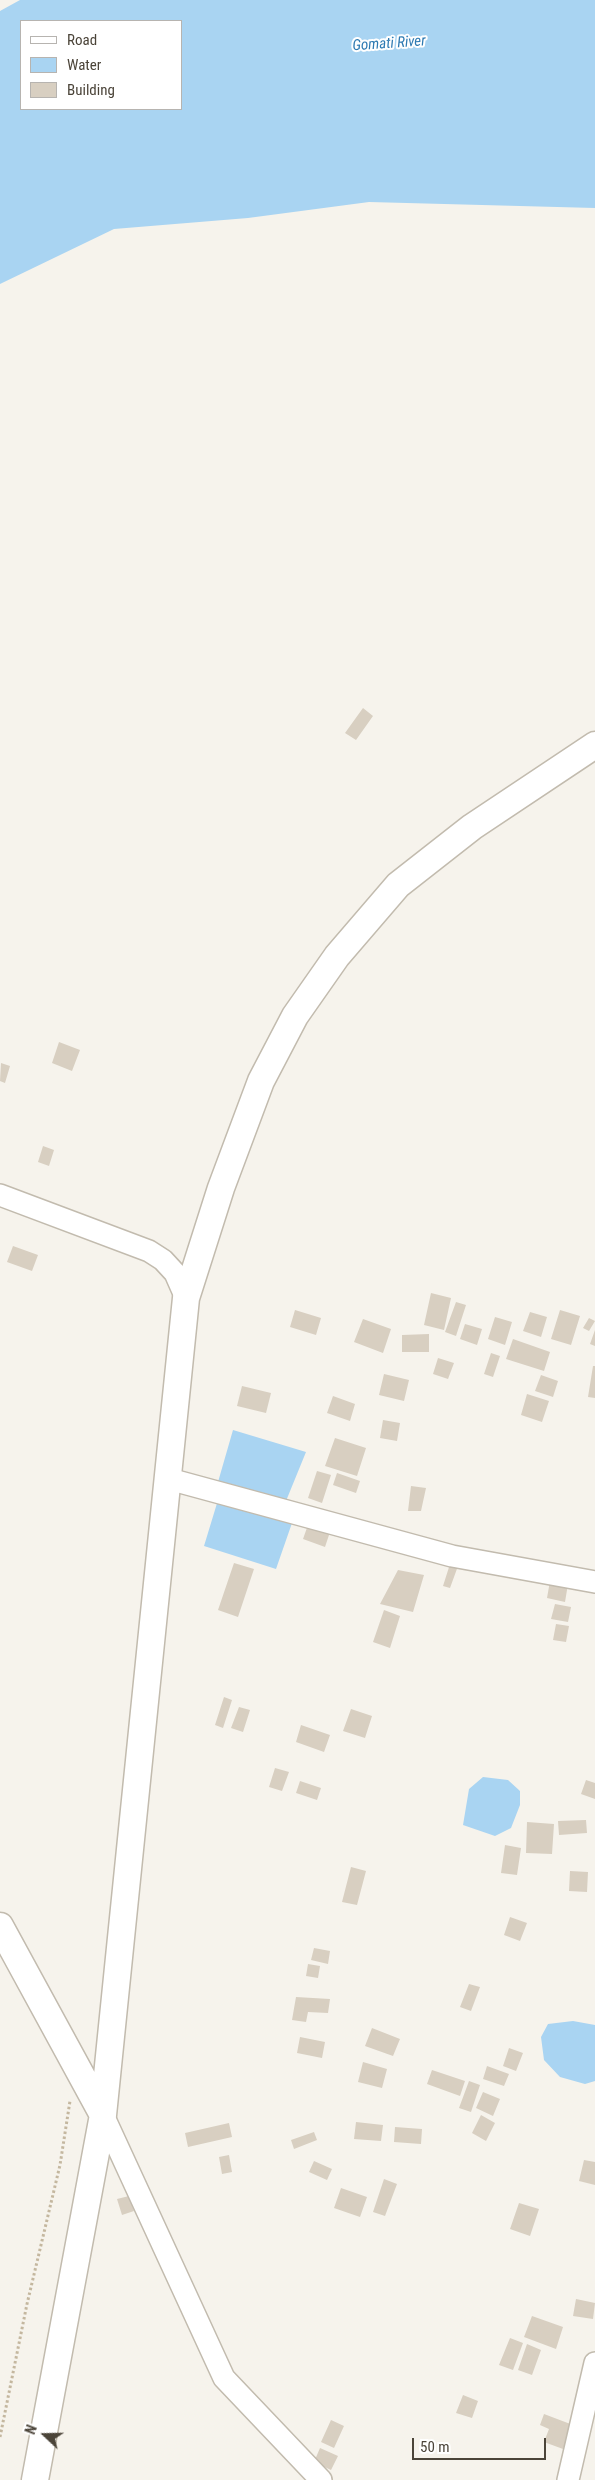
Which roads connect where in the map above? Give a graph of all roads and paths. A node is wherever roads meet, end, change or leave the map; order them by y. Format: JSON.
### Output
{"nodes":[{"id":1,"x":595,"y":745,"type":"edge"},
{"id":2,"x":0,"y":1196,"type":"edge"},
{"id":3,"x":186,"y":1298,"type":"junction"},
{"id":4,"x":169,"y":1479,"type":"junction"},
{"id":5,"x":595,"y":1582,"type":"edge"},
{"id":6,"x":0,"y":1926,"type":"edge"},
{"id":7,"x":76,"y":2063,"type":"junction"},
{"id":8,"x":103,"y":2115,"type":"junction"},
{"id":9,"x":595,"y":2363,"type":"edge"},
{"id":10,"x":0,"y":2437,"type":"edge"},
{"id":11,"x":34,"y":2480,"type":"edge"},
{"id":12,"x":321,"y":2480,"type":"edge"},
{"id":13,"x":568,"y":2480,"type":"edge"}],
"edges":[{"from":1,"to":3,"type":"street"},
{"from":2,"to":3,"type":"street"},
{"from":3,"to":4,"type":"street"},
{"from":4,"to":5,"type":"street"},
{"from":4,"to":8,"type":"street"},
{"from":6,"to":7,"type":"street"},
{"from":7,"to":8,"type":"street"},
{"from":7,"to":10,"type":"path"},
{"from":8,"to":11,"type":"street"},
{"from":8,"to":12,"type":"street"},
{"from":9,"to":13,"type":"street"}]}
